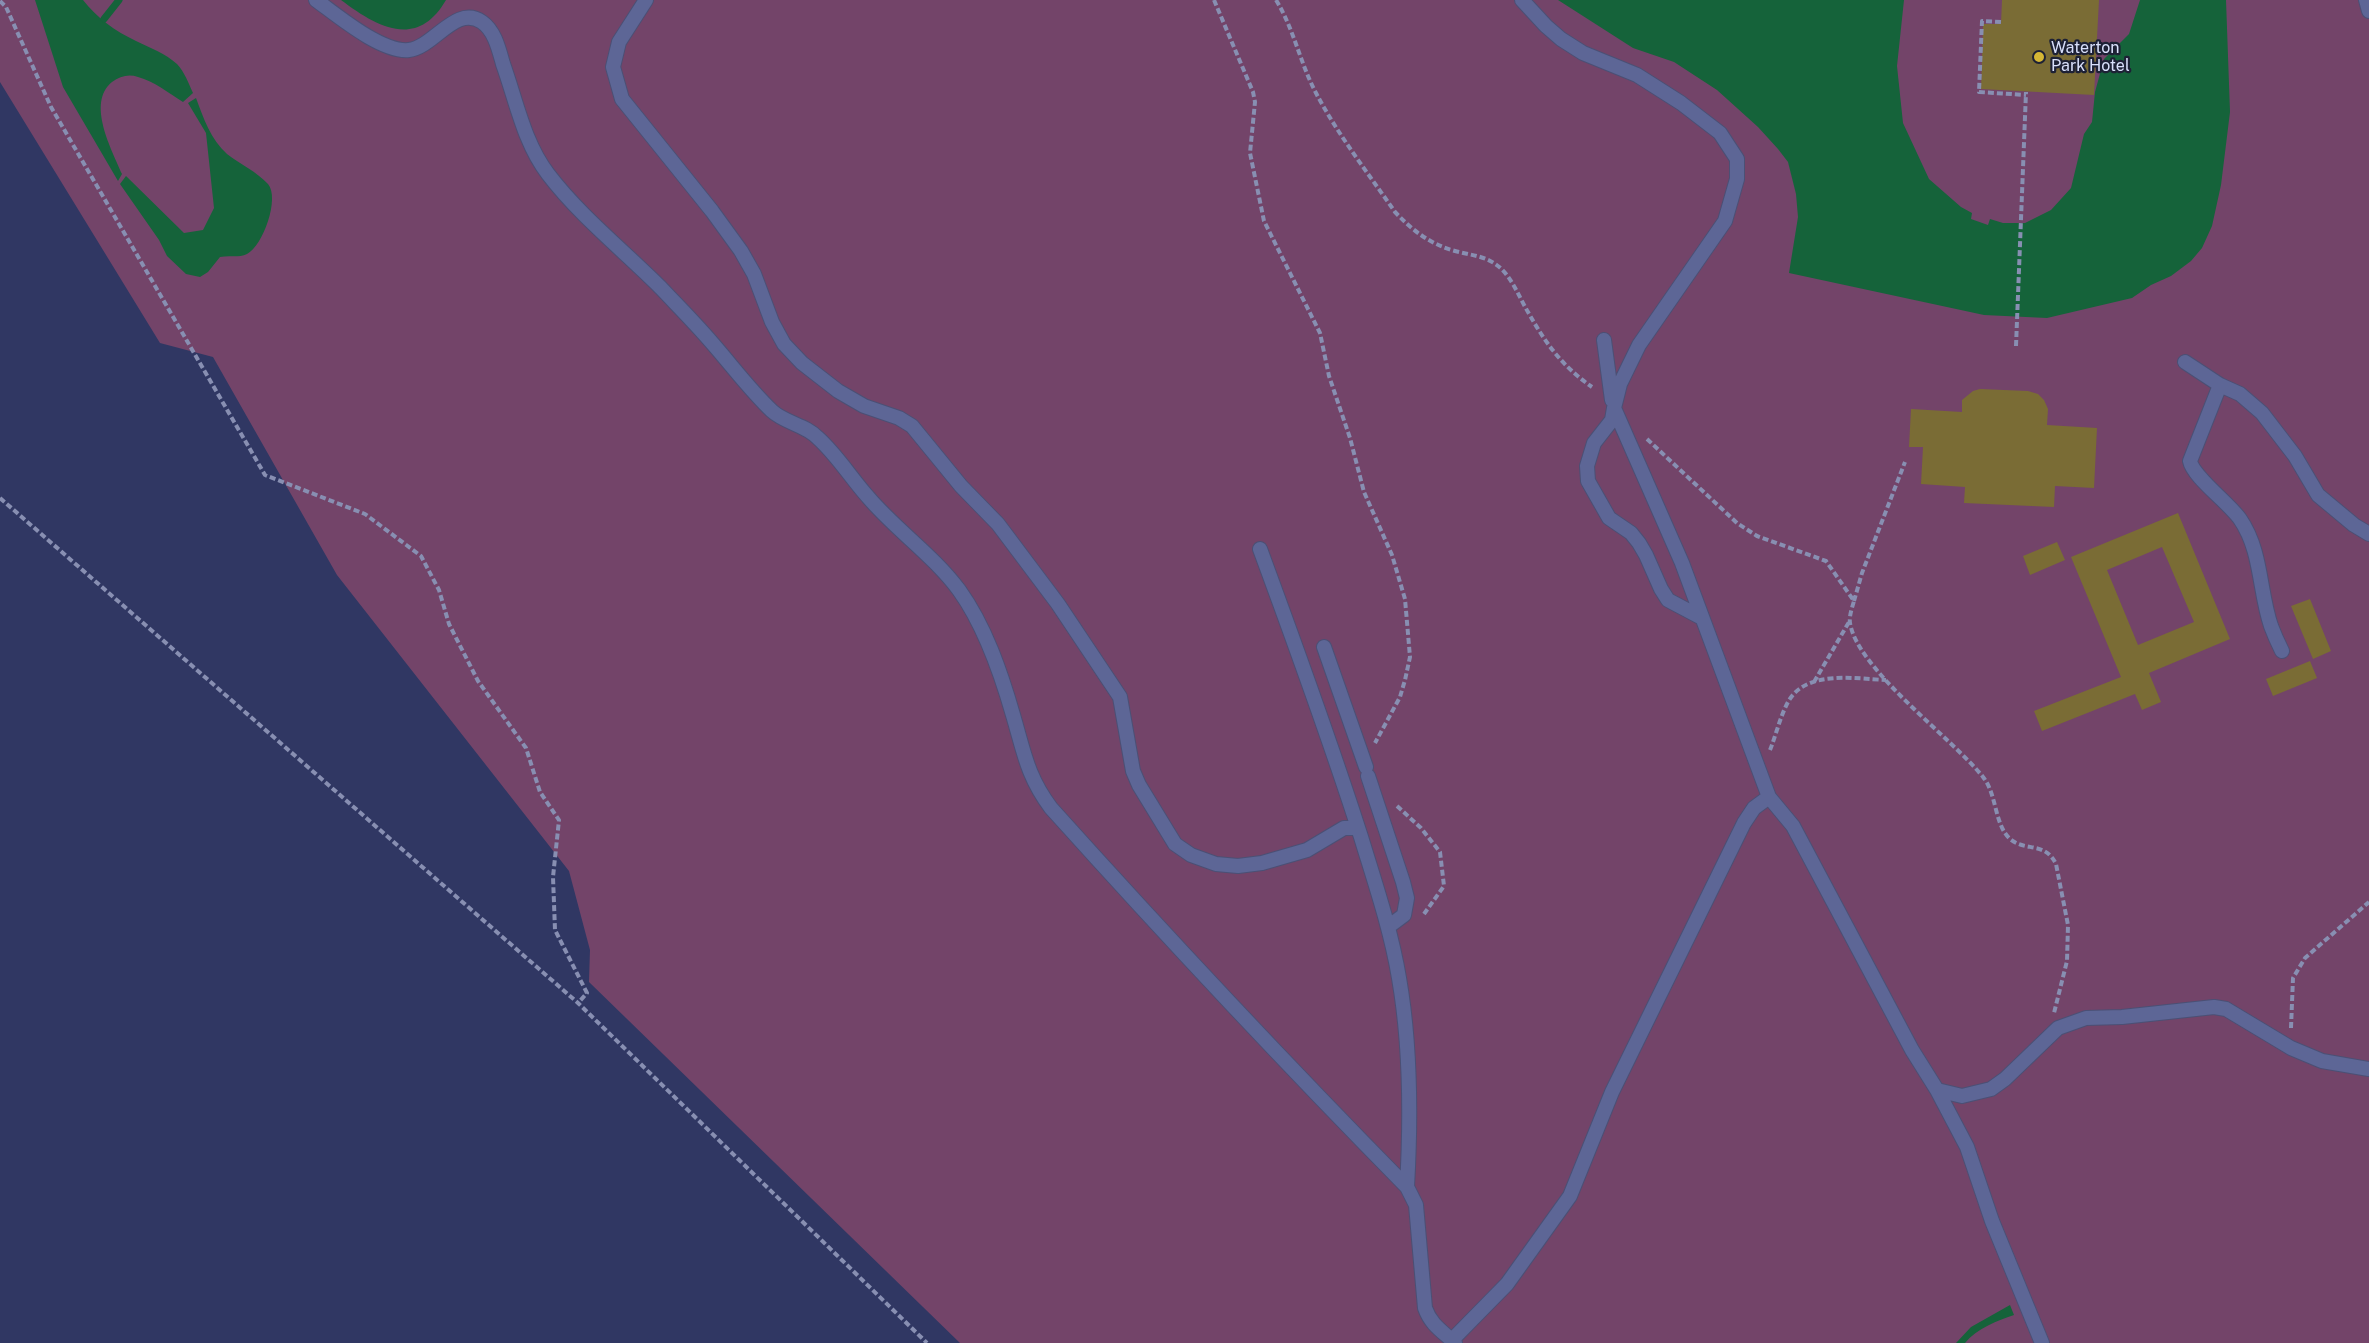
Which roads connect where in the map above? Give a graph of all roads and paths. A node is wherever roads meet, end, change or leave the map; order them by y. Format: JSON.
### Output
{"nodes":[{"id":1,"x":316,"y":0,"type":"edge"},
{"id":2,"x":646,"y":0,"type":"edge"},
{"id":3,"x":1214,"y":0,"type":"edge"},
{"id":4,"x":1276,"y":0,"type":"edge"},
{"id":5,"x":1522,"y":0,"type":"edge"},
{"id":6,"x":2366,"y":0,"type":"edge"},
{"id":7,"x":0,"y":1,"type":"edge"},
{"id":8,"x":2369,"y":11,"type":"edge"},
{"id":9,"x":2001,"y":22,"type":"dead end"},
{"id":10,"x":1604,"y":340,"type":"dead end"},
{"id":11,"x":2016,"y":346,"type":"dead end"},
{"id":12,"x":2185,"y":362,"type":"dead end"},
{"id":13,"x":2220,"y":385,"type":"junction"},
{"id":14,"x":1614,"y":408,"type":"junction"},
{"id":15,"x":1644,"y":436,"type":"dead end"},
{"id":16,"x":1905,"y":462,"type":"dead end"},
{"id":17,"x":0,"y":498,"type":"edge"},
{"id":18,"x":2369,"y":534,"type":"edge"},
{"id":19,"x":1260,"y":549,"type":"dead end"},
{"id":20,"x":1854,"y":601,"type":"junction"},
{"id":21,"x":1702,"y":618,"type":"junction"},
{"id":22,"x":1849,"y":621,"type":"junction"},
{"id":23,"x":1324,"y":647,"type":"dead end"},
{"id":24,"x":2282,"y":651,"type":"dead end"},
{"id":25,"x":1887,"y":680,"type":"junction"},
{"id":26,"x":1814,"y":681,"type":"junction"},
{"id":27,"x":1367,"y":772,"type":"junction"},
{"id":28,"x":1760,"y":776,"type":"junction"},
{"id":29,"x":1769,"y":797,"type":"junction"},
{"id":30,"x":1389,"y":798,"type":"dead end"},
{"id":31,"x":1358,"y":828,"type":"junction"},
{"id":32,"x":2369,"y":902,"type":"edge"},
{"id":33,"x":1424,"y":914,"type":"dead end"},
{"id":34,"x":1388,"y":927,"type":"junction"},
{"id":35,"x":578,"y":1003,"type":"junction"},
{"id":36,"x":2058,"y":1028,"type":"junction"},
{"id":37,"x":2291,"y":1048,"type":"junction"},
{"id":38,"x":2369,"y":1069,"type":"edge"},
{"id":39,"x":1937,"y":1090,"type":"junction"},
{"id":40,"x":1407,"y":1187,"type":"junction"},
{"id":41,"x":1453,"y":1342,"type":"edge"},
{"id":42,"x":927,"y":1343,"type":"edge"},
{"id":43,"x":2042,"y":1343,"type":"edge"}],
"edges":[{"from":1,"to":40,"type":"lane"},
{"from":2,"to":31,"type":"lane"},
{"from":3,"to":27,"type":"path"},
{"from":4,"to":14,"type":"path"},
{"from":5,"to":14,"type":"lane"},
{"from":6,"to":8,"type":"lane"},
{"from":7,"to":35,"type":"path"},
{"from":9,"to":11,"type":"path"},
{"from":10,"to":14,"type":"lane"},
{"from":12,"to":13,"type":"lane"},
{"from":13,"to":18,"type":"lane"},
{"from":13,"to":24,"type":"lane"},
{"from":14,"to":21,"type":"lane"},
{"from":14,"to":21,"type":"lane"},
{"from":15,"to":20,"type":"path"},
{"from":16,"to":20,"type":"path"},
{"from":17,"to":35,"type":"path"},
{"from":19,"to":31,"type":"lane"},
{"from":20,"to":22,"type":"path"},
{"from":21,"to":28,"type":"lane"},
{"from":22,"to":25,"type":"path"},
{"from":22,"to":26,"type":"path"},
{"from":23,"to":27,"type":"lane"},
{"from":25,"to":26,"type":"path"},
{"from":25,"to":36,"type":"path"},
{"from":26,"to":28,"type":"path"},
{"from":27,"to":34,"type":"lane"},
{"from":28,"to":29,"type":"lane"},
{"from":29,"to":39,"type":"lane"},
{"from":29,"to":41,"type":"lane"},
{"from":30,"to":33,"type":"path"},
{"from":31,"to":34,"type":"lane"},
{"from":32,"to":37,"type":"path"},
{"from":34,"to":40,"type":"lane"},
{"from":35,"to":42,"type":"path"},
{"from":36,"to":37,"type":"lane"},
{"from":36,"to":39,"type":"lane"},
{"from":37,"to":38,"type":"lane"},
{"from":39,"to":43,"type":"lane"},
{"from":40,"to":41,"type":"lane"}]}
